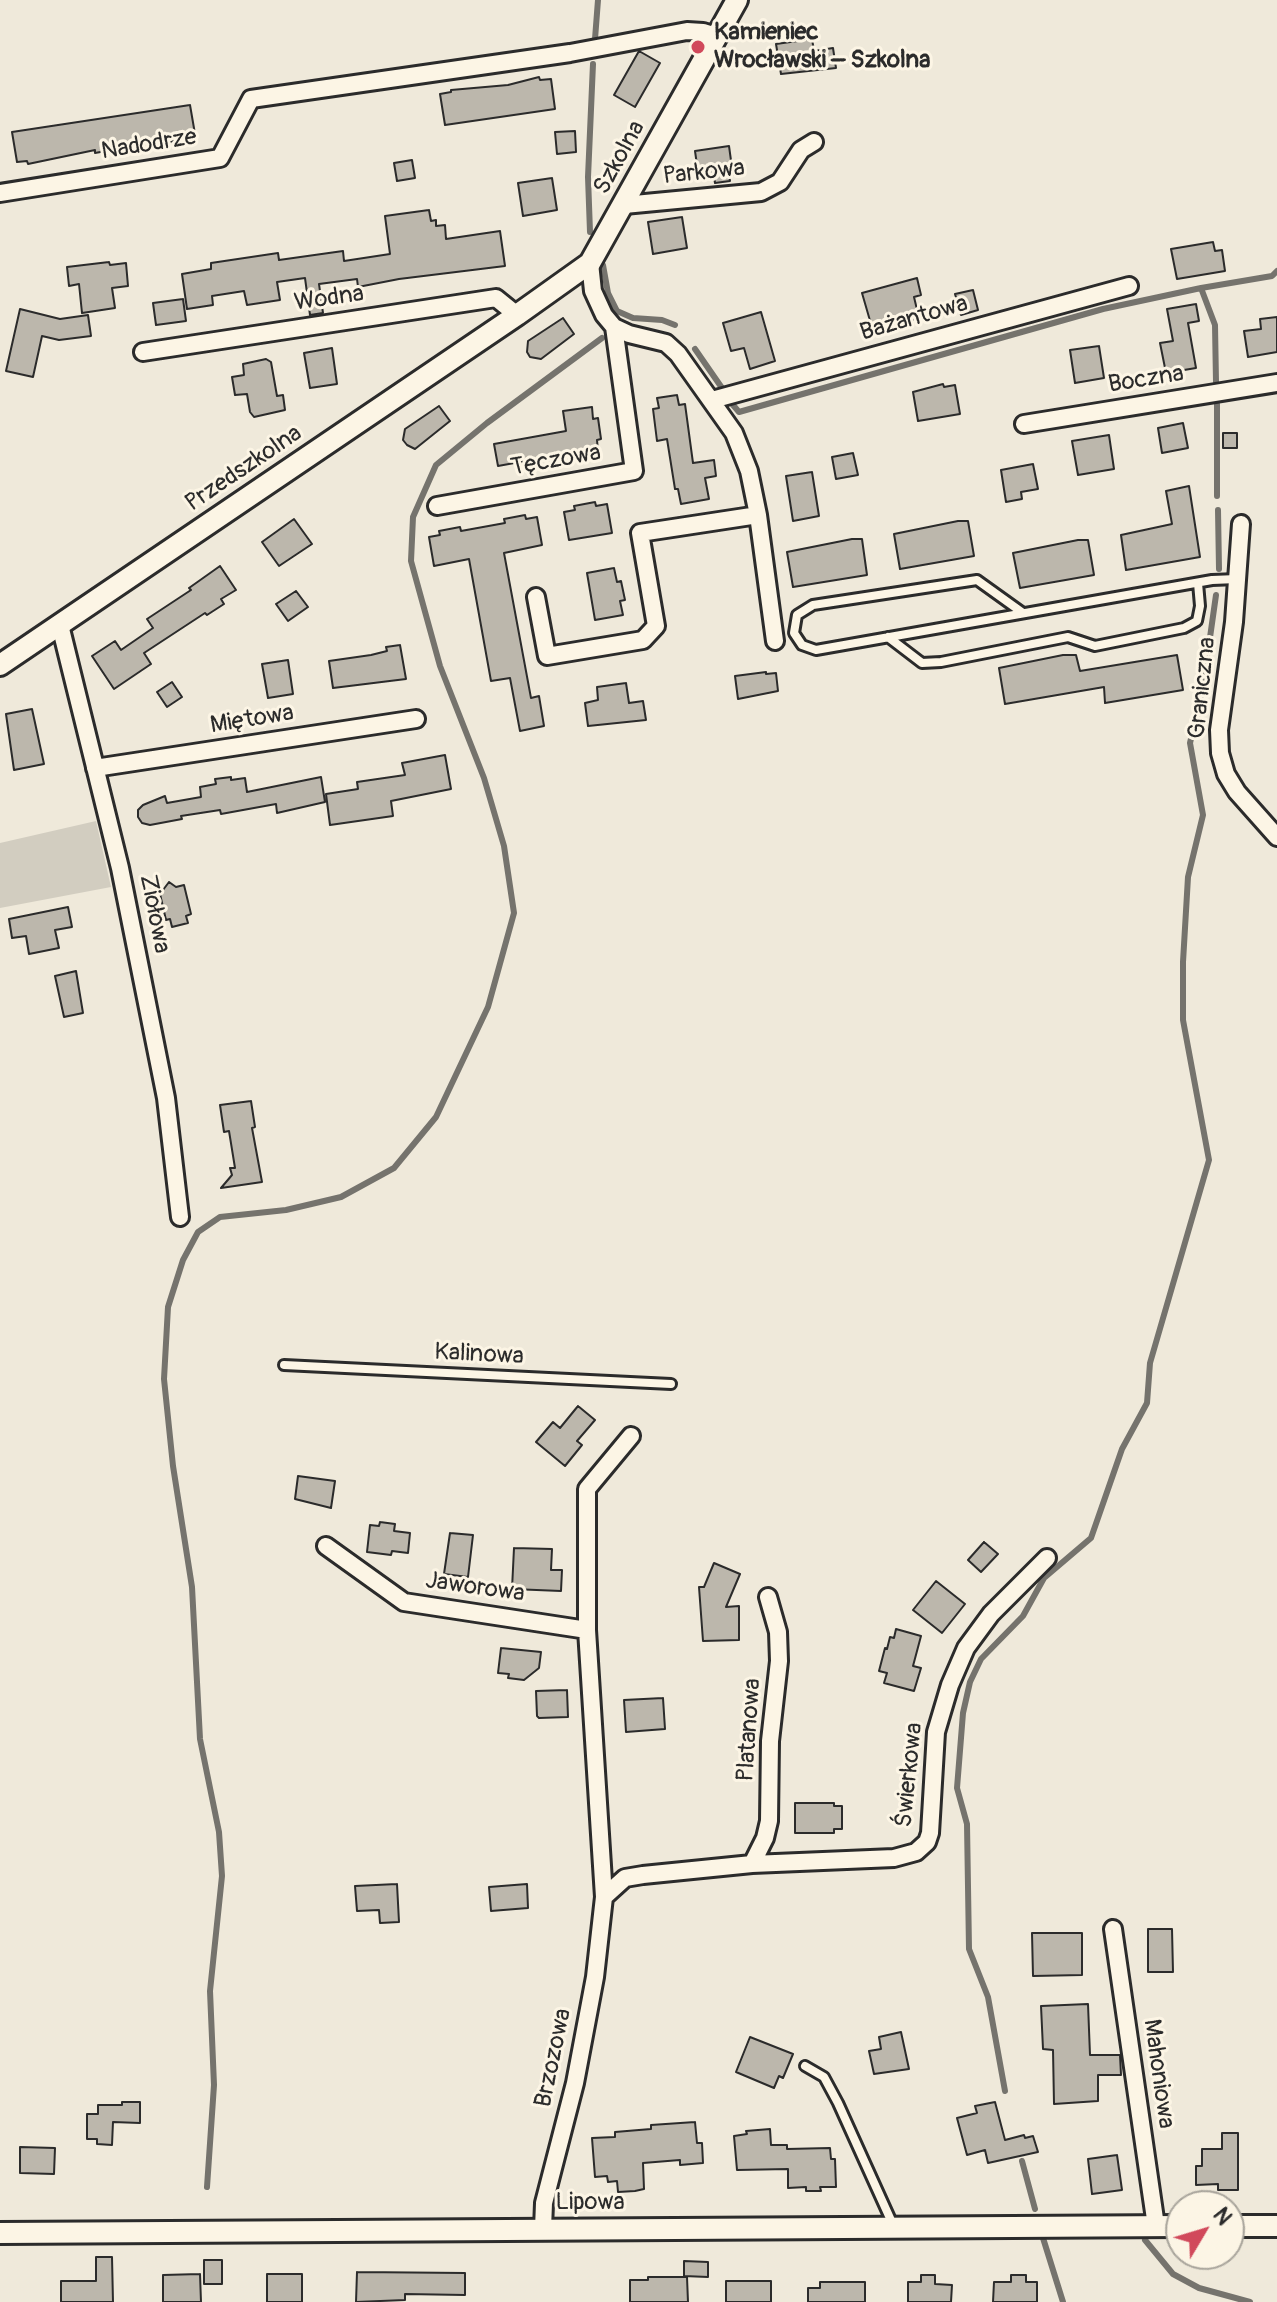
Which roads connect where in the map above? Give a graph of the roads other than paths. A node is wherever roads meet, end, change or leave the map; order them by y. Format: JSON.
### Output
{"nodes":[{"id":1,"x":737,"y":0,"type":"edge"},
{"id":2,"x":716,"y":36,"type":"junction"},
{"id":3,"x":814,"y":142,"type":"dead end"},
{"id":4,"x":0,"y":193,"type":"edge"},
{"id":5,"x":624,"y":205,"type":"junction"},
{"id":6,"x":590,"y":263,"type":"junction"},
{"id":7,"x":1129,"y":286,"type":"dead end"},
{"id":8,"x":517,"y":315,"type":"junction"},
{"id":9,"x":614,"y":327,"type":"junction"},
{"id":10,"x":143,"y":352,"type":"dead end"},
{"id":11,"x":1277,"y":383,"type":"edge"},
{"id":12,"x":712,"y":400,"type":"junction"},
{"id":13,"x":1024,"y":424,"type":"dead end"},
{"id":14,"x":437,"y":506,"type":"dead end"},
{"id":15,"x":758,"y":515,"type":"junction"},
{"id":16,"x":1241,"y":524,"type":"dead end"},
{"id":17,"x":1237,"y":579,"type":"junction"},
{"id":18,"x":1198,"y":583,"type":"junction"},
{"id":19,"x":536,"y":597,"type":"dead end"},
{"id":20,"x":1023,"y":613,"type":"junction"},
{"id":21,"x":60,"y":625,"type":"junction"},
{"id":22,"x":888,"y":637,"type":"junction"},
{"id":23,"x":775,"y":641,"type":"dead end"},
{"id":24,"x":0,"y":665,"type":"edge"},
{"id":25,"x":416,"y":719,"type":"dead end"},
{"id":26,"x":95,"y":768,"type":"junction"},
{"id":27,"x":1277,"y":837,"type":"edge"},
{"id":28,"x":180,"y":1217,"type":"dead end"},
{"id":29,"x":284,"y":1365,"type":"dead end"},
{"id":30,"x":671,"y":1384,"type":"dead end"},
{"id":31,"x":631,"y":1436,"type":"dead end"},
{"id":32,"x":326,"y":1546,"type":"dead end"},
{"id":33,"x":1047,"y":1558,"type":"dead end"},
{"id":34,"x":768,"y":1597,"type":"dead end"},
{"id":35,"x":587,"y":1630,"type":"junction"},
{"id":36,"x":752,"y":1864,"type":"junction"},
{"id":37,"x":604,"y":1897,"type":"junction"},
{"id":38,"x":1113,"y":1929,"type":"dead end"},
{"id":39,"x":805,"y":2066,"type":"dead end"},
{"id":40,"x":1156,"y":2226,"type":"junction"},
{"id":41,"x":1165,"y":2226,"type":"edge"},
{"id":42,"x":1245,"y":2226,"type":"edge"},
{"id":43,"x":1277,"y":2226,"type":"edge"},
{"id":44,"x":894,"y":2227,"type":"junction"},
{"id":45,"x":543,"y":2229,"type":"junction"},
{"id":46,"x":0,"y":2233,"type":"edge"}],
"edges":[{"from":1,"to":2,"type":"street","name":"Szkolna"},
{"from":2,"to":4,"type":"street","name":"Nadodrze"},
{"from":2,"to":5,"type":"street","name":"Szkolna"},
{"from":3,"to":5,"type":"street","name":"Parkowa"},
{"from":5,"to":6,"type":"street","name":"Szkolna"},
{"from":6,"to":8,"type":"street","name":"Szkolna"},
{"from":6,"to":9,"type":"street"},
{"from":7,"to":12,"type":"street","name":"Bażantowa"},
{"from":8,"to":10,"type":"street","name":"Wodna"},
{"from":8,"to":21,"type":"street","name":"Przedszkolna"},
{"from":9,"to":12,"type":"street"},
{"from":9,"to":14,"type":"street","name":"Tęczowa"},
{"from":11,"to":13,"type":"street","name":"Boczna"},
{"from":12,"to":15,"type":"street"},
{"from":15,"to":19,"type":"street"},
{"from":15,"to":23,"type":"street"},
{"from":16,"to":17,"type":"street","name":"Graniczna"},
{"from":17,"to":18,"type":"lane"},
{"from":17,"to":27,"type":"street","name":"Graniczna"},
{"from":18,"to":20,"type":"lane"},
{"from":18,"to":22,"type":"lane"},
{"from":20,"to":22,"type":"lane"},
{"from":20,"to":22,"type":"lane"},
{"from":21,"to":24,"type":"street","name":"Przedszkolna"},
{"from":21,"to":26,"type":"street","name":"Ziołowa"},
{"from":25,"to":26,"type":"street","name":"Miętowa"},
{"from":26,"to":28,"type":"street","name":"Ziołowa"},
{"from":29,"to":30,"type":"lane","name":"Kalinowa"},
{"from":31,"to":35,"type":"street"},
{"from":32,"to":35,"type":"street","name":"Jaworowa"},
{"from":33,"to":36,"type":"street","name":"Świerkowa"},
{"from":34,"to":36,"type":"street","name":"Platanowa"},
{"from":35,"to":37,"type":"street"},
{"from":36,"to":37,"type":"street","name":"Świerkowa"},
{"from":37,"to":45,"type":"street","name":"Brzozowa"},
{"from":38,"to":40,"type":"street","name":"Mahoniowa"},
{"from":39,"to":44,"type":"lane"},
{"from":40,"to":41,"type":"street","name":"Lipowa"},
{"from":40,"to":44,"type":"street","name":"Lipowa"},
{"from":42,"to":43,"type":"street"},
{"from":44,"to":45,"type":"street","name":"Lipowa"},
{"from":45,"to":46,"type":"street","name":"Lipowa"}]}
